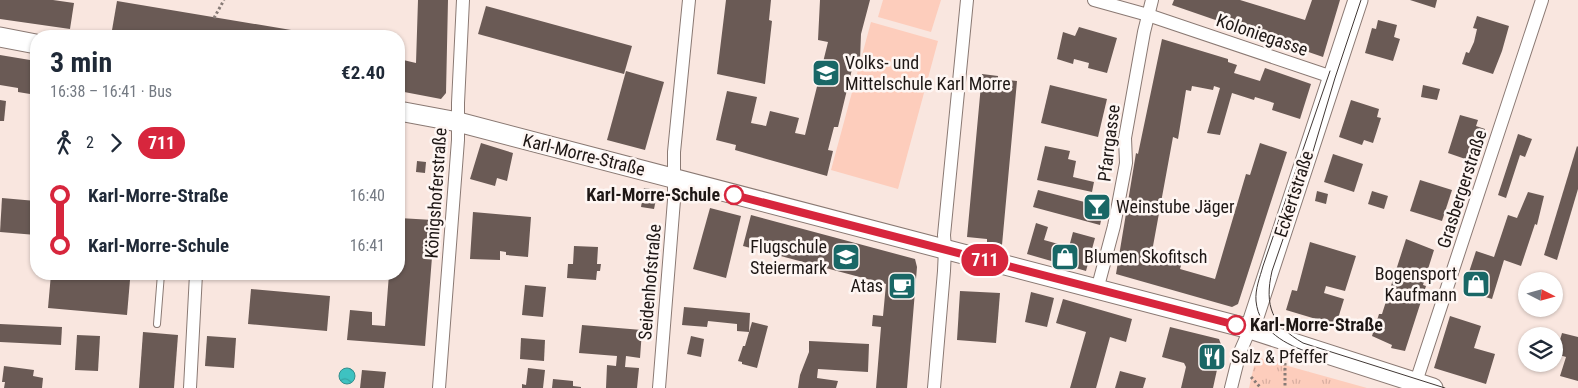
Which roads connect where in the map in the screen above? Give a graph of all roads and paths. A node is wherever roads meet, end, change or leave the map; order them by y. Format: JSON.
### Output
{"nodes":[{"id":1,"x":224,"y":0,"type":"edge"},
{"id":2,"x":463,"y":0,"type":"edge"},
{"id":3,"x":689,"y":0,"type":"edge"},
{"id":4,"x":967,"y":0,"type":"edge"},
{"id":5,"x":1094,"y":0,"type":"edge"},
{"id":6,"x":1152,"y":0,"type":"edge"},
{"id":7,"x":1358,"y":0,"type":"edge"},
{"id":8,"x":1542,"y":0,"type":"edge"},
{"id":9,"x":1148,"y":15,"type":"junction"},
{"id":10,"x":214,"y":18,"type":"dead end"},
{"id":11,"x":0,"y":37,"type":"edge"},
{"id":12,"x":30,"y":43,"type":"edge"},
{"id":13,"x":1332,"y":77,"type":"junction"},
{"id":14,"x":405,"y":112,"type":"edge"},
{"id":15,"x":458,"y":122,"type":"junction"},
{"id":16,"x":673,"y":178,"type":"junction"},
{"id":17,"x":945,"y":249,"type":"junction"},
{"id":18,"x":161,"y":280,"type":"edge"},
{"id":19,"x":196,"y":280,"type":"edge"},
{"id":20,"x":1096,"y":290,"type":"junction"},
{"id":21,"x":157,"y":324,"type":"dead end"},
{"id":22,"x":1250,"y":329,"type":"junction"},
{"id":23,"x":1285,"y":363,"type":"dead end"},
{"id":24,"x":1251,"y":377,"type":"dead end"},
{"id":25,"x":1421,"y":386,"type":"edge"},
{"id":26,"x":190,"y":388,"type":"edge"},
{"id":27,"x":439,"y":388,"type":"edge"},
{"id":28,"x":659,"y":388,"type":"edge"},
{"id":29,"x":934,"y":388,"type":"edge"},
{"id":30,"x":1232,"y":388,"type":"edge"},
{"id":31,"x":1261,"y":388,"type":"edge"},
{"id":32,"x":1286,"y":388,"type":"edge"}],
"edges":[{"from":1,"to":10,"type":"path"},
{"from":2,"to":15,"type":"street","name":"Königshoferstraße"},
{"from":3,"to":16,"type":"street","name":"Seidenhofstraße"},
{"from":4,"to":17,"type":"street"},
{"from":5,"to":9,"type":"street","name":"Koloniegasse"},
{"from":6,"to":9,"type":"street","name":"Pfarrgasse"},
{"from":7,"to":13,"type":"main road","name":"Eckertstraße"},
{"from":8,"to":25,"type":"street","name":"Grasbergerstraße"},
{"from":9,"to":13,"type":"street","name":"Koloniegasse"},
{"from":9,"to":20,"type":"street","name":"Pfarrgasse"},
{"from":11,"to":12,"type":"main road"},
{"from":13,"to":22,"type":"main road","name":"Eckertstraße"},
{"from":14,"to":15,"type":"main road","name":"Karl-Morre-Straße"},
{"from":15,"to":16,"type":"main road","name":"Karl-Morre-Straße"},
{"from":15,"to":27,"type":"street","name":"Königshoferstraße"},
{"from":16,"to":17,"type":"main road","name":"Karl-Morre-Straße"},
{"from":16,"to":28,"type":"street","name":"Seidenhofstraße"},
{"from":17,"to":20,"type":"main road","name":"Karl-Morre-Straße"},
{"from":17,"to":29,"type":"street"},
{"from":18,"to":21,"type":"lane"},
{"from":19,"to":26,"type":"street"},
{"from":20,"to":22,"type":"main road","name":"Karl-Morre-Straße"},
{"from":22,"to":25,"type":"main road","name":"Karl-Morre-Straße"},
{"from":22,"to":30,"type":"street","name":"Eckertstraße"},
{"from":23,"to":32,"type":"path"},
{"from":24,"to":31,"type":"path"}]}
